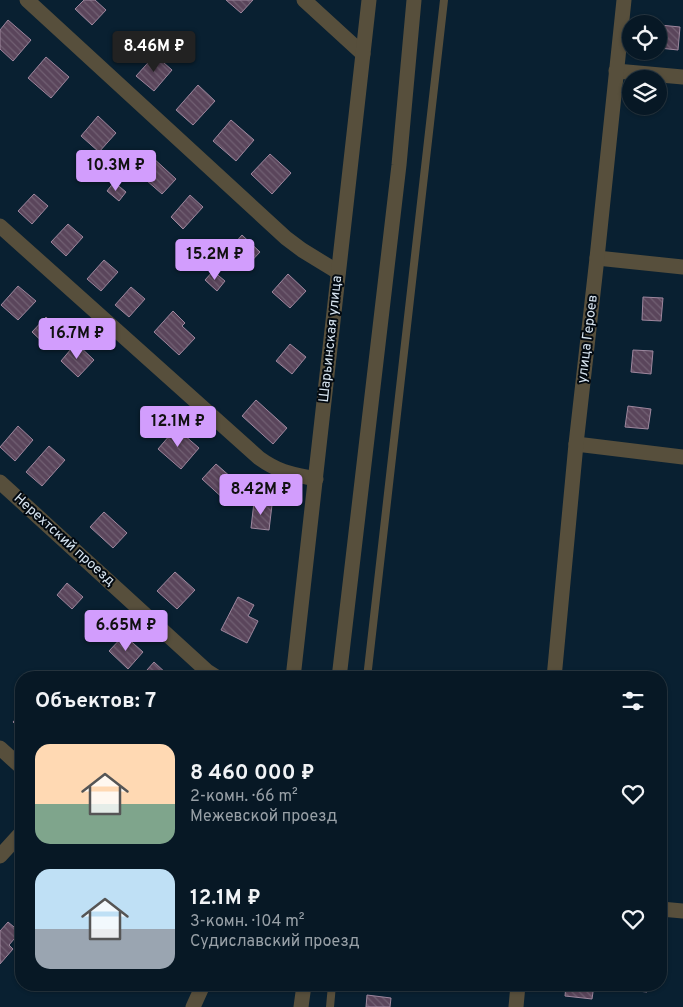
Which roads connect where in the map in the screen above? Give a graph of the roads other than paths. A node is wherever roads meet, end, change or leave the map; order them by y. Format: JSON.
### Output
{"nodes":[{"id":1,"x":27,"y":0,"type":"edge"},
{"id":2,"x":304,"y":0,"type":"edge"},
{"id":3,"x":369,"y":0,"type":"edge"},
{"id":4,"x":414,"y":0,"type":"edge"},
{"id":5,"x":444,"y":0,"type":"edge"},
{"id":6,"x":624,"y":0,"type":"edge"},
{"id":7,"x":363,"y":54,"type":"junction"},
{"id":8,"x":616,"y":71,"type":"junction"},
{"id":9,"x":683,"y":77,"type":"edge"},
{"id":10,"x":0,"y":226,"type":"edge"},
{"id":11,"x":597,"y":258,"type":"junction"},
{"id":12,"x":683,"y":267,"type":"edge"},
{"id":13,"x":338,"y":272,"type":"junction"},
{"id":14,"x":576,"y":444,"type":"junction"},
{"id":15,"x":683,"y":457,"type":"edge"},
{"id":16,"x":316,"y":479,"type":"junction"},
{"id":17,"x":0,"y":482,"type":"edge"},
{"id":18,"x":207,"y":671,"type":"edge"},
{"id":19,"x":294,"y":671,"type":"edge"},
{"id":20,"x":340,"y":671,"type":"edge"},
{"id":21,"x":368,"y":671,"type":"edge"},
{"id":22,"x":555,"y":671,"type":"edge"},
{"id":23,"x":0,"y":748,"type":"edge"},
{"id":24,"x":15,"y":762,"type":"edge"},
{"id":25,"x":15,"y":840,"type":"edge"},
{"id":26,"x":0,"y":856,"type":"edge"},
{"id":27,"x":667,"y":910,"type":"edge"},
{"id":28,"x":683,"y":911,"type":"edge"},
{"id":29,"x":200,"y":991,"type":"edge"},
{"id":30,"x":303,"y":991,"type":"edge"},
{"id":31,"x":331,"y":991,"type":"edge"},
{"id":32,"x":517,"y":991,"type":"edge"},
{"id":33,"x":193,"y":1007,"type":"edge"},
{"id":34,"x":301,"y":1007,"type":"edge"},
{"id":35,"x":330,"y":1007,"type":"edge"},
{"id":36,"x":516,"y":1007,"type":"edge"}],
"edges":[{"from":1,"to":13,"type":"street"},
{"from":2,"to":7,"type":"street"},
{"from":3,"to":7,"type":"street","name":"Шарьинская улица"},
{"from":4,"to":20,"type":"street"},
{"from":5,"to":21,"type":"lane"},
{"from":6,"to":8,"type":"street","name":"улица Героев"},
{"from":7,"to":13,"type":"street","name":"Шарьинская улица"},
{"from":8,"to":9,"type":"street"},
{"from":8,"to":11,"type":"street","name":"улица Героев"},
{"from":10,"to":16,"type":"street"},
{"from":11,"to":12,"type":"street"},
{"from":11,"to":14,"type":"street","name":"улица Героев"},
{"from":13,"to":16,"type":"street","name":"Шарьинская улица"},
{"from":14,"to":15,"type":"street"},
{"from":14,"to":22,"type":"street","name":"улица Героев"},
{"from":16,"to":19,"type":"street","name":"Шарьинская улица"},
{"from":17,"to":18,"type":"street","name":"Нерехтский проезд"},
{"from":23,"to":24,"type":"street"},
{"from":25,"to":26,"type":"street"},
{"from":27,"to":28,"type":"street"},
{"from":29,"to":33,"type":"street"},
{"from":30,"to":34,"type":"street"},
{"from":31,"to":35,"type":"lane"},
{"from":32,"to":36,"type":"street"}]}
